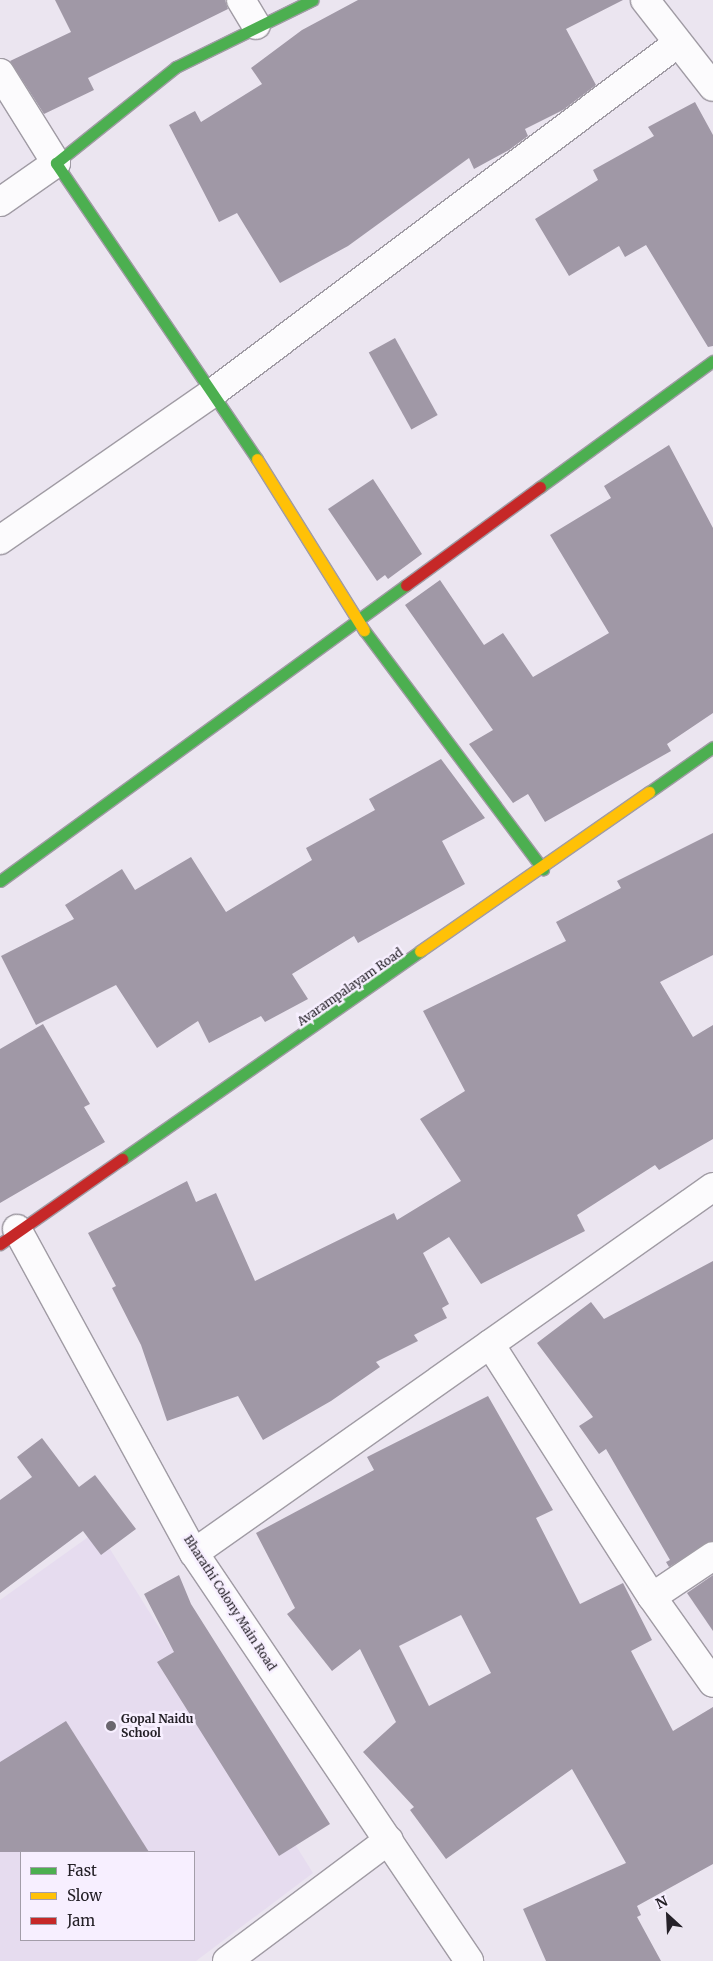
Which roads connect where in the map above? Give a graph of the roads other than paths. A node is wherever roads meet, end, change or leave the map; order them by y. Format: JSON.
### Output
{"nodes":[{"id":1,"x":241,"y":0,"type":"edge"},
{"id":2,"x":312,"y":0,"type":"edge"},
{"id":3,"x":645,"y":0,"type":"edge"},
{"id":4,"x":256,"y":25,"type":"junction"},
{"id":5,"x":678,"y":43,"type":"junction"},
{"id":6,"x":0,"y":73,"type":"edge"},
{"id":7,"x":713,"y":87,"type":"edge"},
{"id":8,"x":56,"y":164,"type":"junction"},
{"id":9,"x":0,"y":202,"type":"edge"},
{"id":10,"x":713,"y":361,"type":"edge"},
{"id":11,"x":215,"y":390,"type":"junction"},
{"id":12,"x":0,"y":540,"type":"edge"},
{"id":13,"x":357,"y":620,"type":"junction"},
{"id":14,"x":713,"y":748,"type":"edge"},
{"id":15,"x":543,"y":869,"type":"junction"},
{"id":16,"x":0,"y":881,"type":"edge"},
{"id":17,"x":713,"y":1186,"type":"edge"},
{"id":18,"x":4,"y":1240,"type":"edge"},
{"id":19,"x":490,"y":1344,"type":"junction"},
{"id":20,"x":194,"y":1553,"type":"junction"},
{"id":21,"x":713,"y":1556,"type":"edge"},
{"id":22,"x":652,"y":1597,"type":"junction"},
{"id":23,"x":713,"y":1683,"type":"edge"},
{"id":24,"x":389,"y":1840,"type":"junction"},
{"id":25,"x":227,"y":1961,"type":"edge"},
{"id":26,"x":469,"y":1961,"type":"edge"}],
"edges":[{"from":1,"to":4,"type":"street"},
{"from":2,"to":4,"type":"street"},
{"from":3,"to":5,"type":"street"},
{"from":4,"to":8,"type":"street"},
{"from":5,"to":7,"type":"street"},
{"from":5,"to":11,"type":"street"},
{"from":6,"to":8,"type":"street"},
{"from":8,"to":9,"type":"street"},
{"from":8,"to":11,"type":"street"},
{"from":10,"to":13,"type":"street"},
{"from":11,"to":12,"type":"street"},
{"from":11,"to":13,"type":"street"},
{"from":13,"to":15,"type":"street"},
{"from":13,"to":16,"type":"street"},
{"from":14,"to":15,"type":"street","name":"Avarampalayam Road"},
{"from":15,"to":18,"type":"street","name":"Avarampalayam Road"},
{"from":17,"to":19,"type":"street"},
{"from":18,"to":20,"type":"street","name":"Bharathi Colony Main Road"},
{"from":19,"to":20,"type":"street"},
{"from":19,"to":22,"type":"street"},
{"from":20,"to":24,"type":"street","name":"Bharathi Colony Main Road"},
{"from":21,"to":22,"type":"street"},
{"from":22,"to":23,"type":"street"},
{"from":24,"to":25,"type":"street"},
{"from":24,"to":26,"type":"street","name":"Bharathi Colony Main Road"}]}
